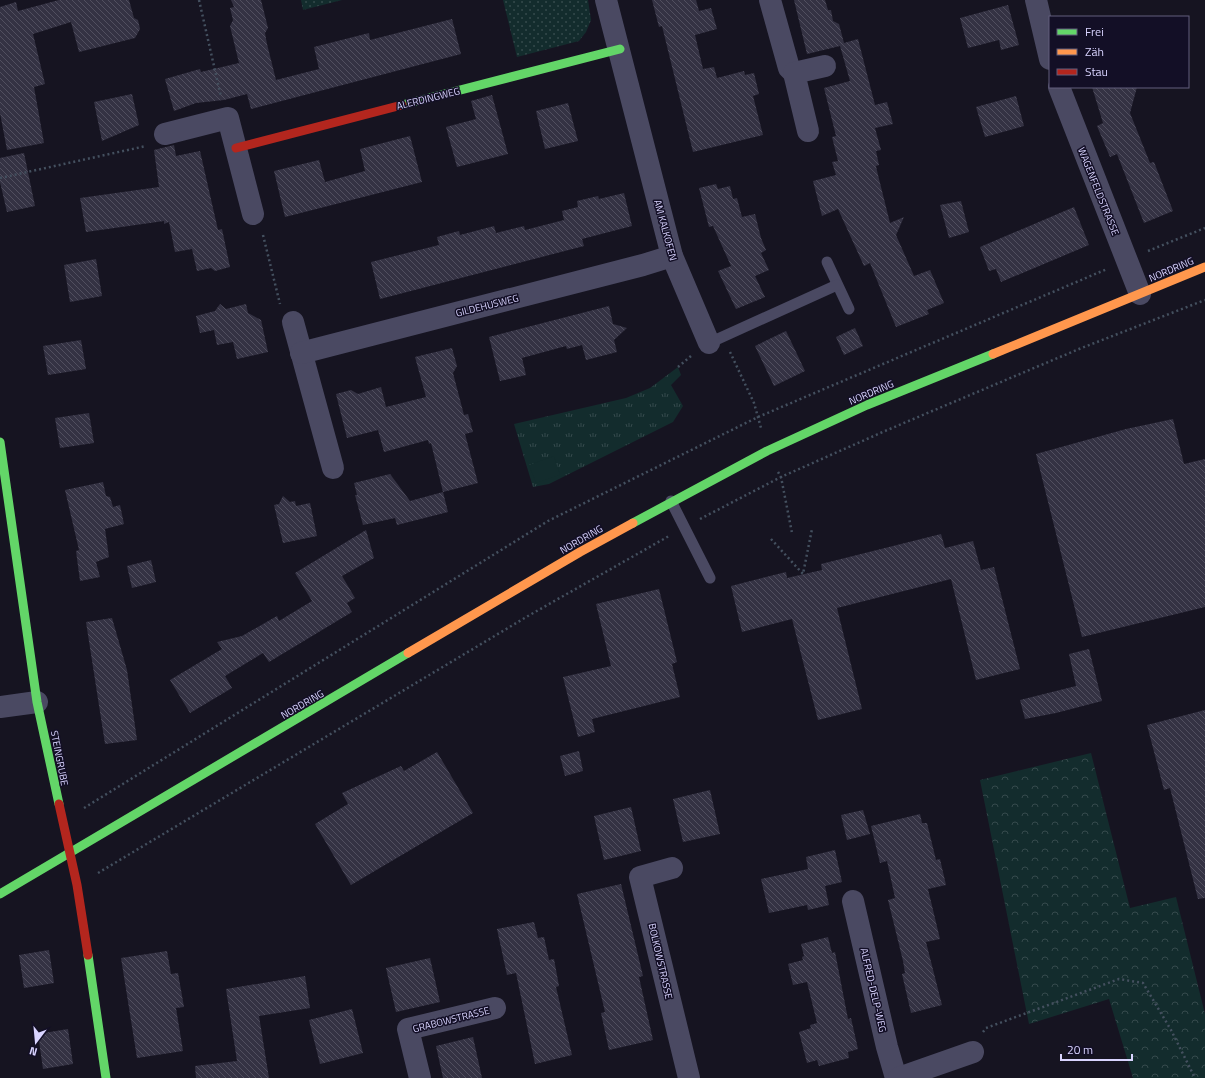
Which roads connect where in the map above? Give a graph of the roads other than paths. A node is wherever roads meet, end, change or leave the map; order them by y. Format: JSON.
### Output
{"nodes":[{"id":1,"x":606,"y":0,"type":"edge"},
{"id":2,"x":770,"y":0,"type":"edge"},
{"id":3,"x":1036,"y":0,"type":"edge"},
{"id":4,"x":620,"y":49,"type":"junction"},
{"id":5,"x":1049,"y":55,"type":"edge"},
{"id":6,"x":825,"y":66,"type":"dead end"},
{"id":7,"x":794,"y":73,"type":"junction"},
{"id":8,"x":1059,"y":88,"type":"edge"},
{"id":9,"x":808,"y":131,"type":"dead end"},
{"id":10,"x":165,"y":134,"type":"road end"},
{"id":11,"x":236,"y":148,"type":"junction"},
{"id":12,"x":253,"y":214,"type":"road end"},
{"id":13,"x":672,"y":256,"type":"junction"},
{"id":14,"x":827,"y":262,"type":"dead end"},
{"id":15,"x":1205,"y":267,"type":"edge"},
{"id":16,"x":837,"y":286,"type":"junction"},
{"id":17,"x":1140,"y":294,"type":"junction"},
{"id":18,"x":849,"y":309,"type":"dead end"},
{"id":19,"x":293,"y":322,"type":"road end"},
{"id":20,"x":716,"y":340,"type":"joint"},
{"id":21,"x":301,"y":353,"type":"junction"},
{"id":22,"x":0,"y":442,"type":"edge"},
{"id":23,"x":333,"y":468,"type":"dead end"},
{"id":24,"x":671,"y":501,"type":"junction"},
{"id":25,"x":710,"y":578,"type":"dead end"},
{"id":26,"x":37,"y":702,"type":"junction"},
{"id":27,"x":0,"y":707,"type":"edge"},
{"id":28,"x":70,"y":853,"type":"junction"},
{"id":29,"x":672,"y":868,"type":"dead end"},
{"id":30,"x":0,"y":894,"type":"edge"},
{"id":31,"x":853,"y":901,"type":"dead end"},
{"id":32,"x":495,"y":1008,"type":"dead end"},
{"id":33,"x":973,"y":1052,"type":"road end"},
{"id":34,"x":106,"y":1078,"type":"edge"},
{"id":35,"x":420,"y":1078,"type":"edge"},
{"id":36,"x":688,"y":1078,"type":"edge"},
{"id":37,"x":898,"y":1078,"type":"edge"}],
"edges":[{"from":1,"to":4,"type":"street","name":"AM KALKOFEN"},
{"from":2,"to":7,"type":"street"},
{"from":3,"to":5,"type":"street"},
{"from":4,"to":11,"type":"main road","name":"ALERDINGWEG"},
{"from":4,"to":13,"type":"street","name":"AM KALKOFEN"},
{"from":6,"to":7,"type":"street"},
{"from":7,"to":9,"type":"street"},
{"from":8,"to":17,"type":"street","name":"WAGENFELDSTRASSE"},
{"from":10,"to":11,"type":"street"},
{"from":11,"to":12,"type":"street"},
{"from":13,"to":20,"type":"street","name":"AM KALKOFEN"},
{"from":13,"to":21,"type":"street","name":"GILDEHUSWEG"},
{"from":14,"to":16,"type":"lane"},
{"from":15,"to":17,"type":"main road","name":"NORDRING"},
{"from":16,"to":18,"type":"lane"},
{"from":16,"to":20,"type":"lane"},
{"from":17,"to":24,"type":"main road","name":"NORDRING"},
{"from":19,"to":21,"type":"street"},
{"from":21,"to":23,"type":"street"},
{"from":22,"to":26,"type":"main road","name":"STEINGRUBE"},
{"from":24,"to":25,"type":"lane"},
{"from":24,"to":28,"type":"main road","name":"NORDRING"},
{"from":26,"to":27,"type":"street"},
{"from":26,"to":28,"type":"main road","name":"STEINGRUBE"},
{"from":28,"to":30,"type":"main road","name":"NORDRING"},
{"from":28,"to":34,"type":"main road","name":"STEINGRUBE"},
{"from":29,"to":36,"type":"street","name":"BOLKOWSTRASSE"},
{"from":31,"to":37,"type":"street","name":"ALFRED-DELP-WEG"},
{"from":32,"to":35,"type":"street","name":"GRABOWSTRASSE"},
{"from":33,"to":37,"type":"street"}]}
